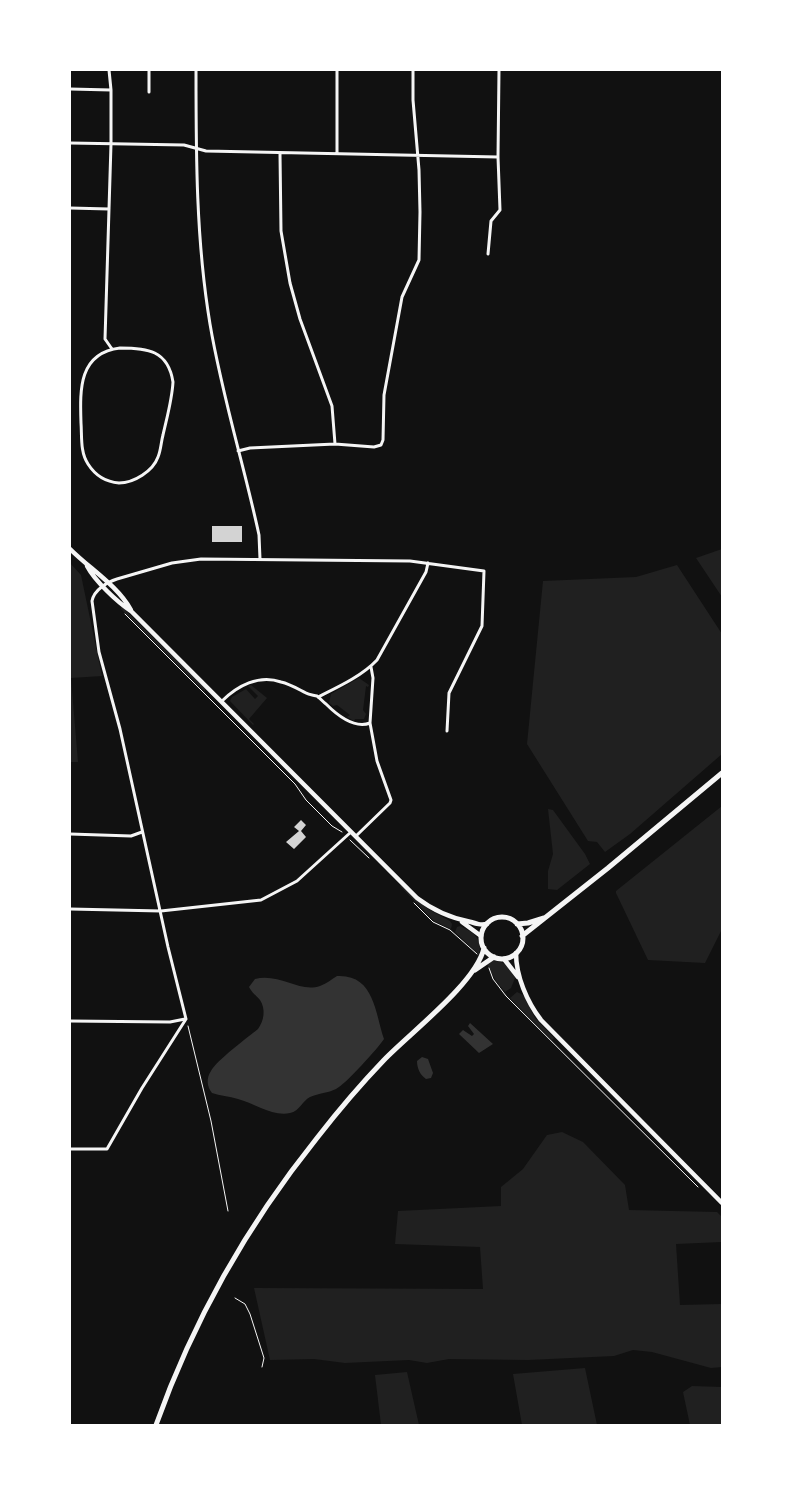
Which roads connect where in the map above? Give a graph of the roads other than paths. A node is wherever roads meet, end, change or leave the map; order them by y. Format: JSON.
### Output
{"nodes":[{"id":1,"x":109,"y":70,"type":"edge"},
{"id":2,"x":149,"y":70,"type":"edge"},
{"id":3,"x":196,"y":70,"type":"edge"},
{"id":4,"x":337,"y":70,"type":"edge"},
{"id":5,"x":413,"y":70,"type":"edge"},
{"id":6,"x":499,"y":70,"type":"edge"},
{"id":7,"x":70,"y":89,"type":"edge"},
{"id":8,"x":112,"y":90,"type":"junction"},
{"id":9,"x":149,"y":92,"type":"dead end"},
{"id":10,"x":70,"y":143,"type":"edge"},
{"id":11,"x":111,"y":144,"type":"junction"},
{"id":12,"x":195,"y":148,"type":"junction"},
{"id":13,"x":337,"y":153,"type":"junction"},
{"id":14,"x":280,"y":154,"type":"junction"},
{"id":15,"x":418,"y":156,"type":"junction"},
{"id":16,"x":498,"y":157,"type":"junction"},
{"id":17,"x":70,"y":208,"type":"edge"},
{"id":18,"x":109,"y":209,"type":"junction"},
{"id":19,"x":488,"y":254,"type":"dead end"},
{"id":20,"x":112,"y":349,"type":"junction"},
{"id":21,"x":335,"y":444,"type":"junction"},
{"id":22,"x":238,"y":451,"type":"junction"},
{"id":23,"x":70,"y":549,"type":"edge"},
{"id":24,"x":260,"y":559,"type":"junction"},
{"id":25,"x":428,"y":563,"type":"junction"},
{"id":26,"x":105,"y":585,"type":"junction"},
{"id":27,"x":371,"y":667,"type":"junction"},
{"id":28,"x":318,"y":697,"type":"junction"},
{"id":29,"x":222,"y":701,"type":"junction"},
{"id":30,"x":370,"y":722,"type":"junction"},
{"id":31,"x":447,"y":731,"type":"dead end"},
{"id":32,"x":722,"y":773,"type":"edge"},
{"id":33,"x":351,"y":831,"type":"junction"},
{"id":34,"x":142,"y":832,"type":"junction"},
{"id":35,"x":70,"y":834,"type":"edge"},
{"id":36,"x":356,"y":836,"type":"junction"},
{"id":37,"x":70,"y":909,"type":"edge"},
{"id":38,"x":161,"y":911,"type":"junction"},
{"id":39,"x":544,"y":918,"type":"junction"},
{"id":40,"x":461,"y":921,"type":"junction"},
{"id":41,"x":487,"y":924,"type":"junction"},
{"id":42,"x":517,"y":924,"type":"junction"},
{"id":43,"x":481,"y":936,"type":"junction"},
{"id":44,"x":522,"y":936,"type":"junction"},
{"id":45,"x":484,"y":948,"type":"junction"},
{"id":46,"x":516,"y":954,"type":"junction"},
{"id":47,"x":494,"y":957,"type":"junction"},
{"id":48,"x":504,"y":958,"type":"junction"},
{"id":49,"x":474,"y":970,"type":"junction"},
{"id":50,"x":519,"y":978,"type":"junction"},
{"id":51,"x":186,"y":1019,"type":"junction"},
{"id":52,"x":70,"y":1021,"type":"edge"},
{"id":53,"x":70,"y":1150,"type":"edge"},
{"id":54,"x":722,"y":1203,"type":"edge"},
{"id":55,"x":156,"y":1425,"type":"edge"}],
"edges":[{"from":1,"to":8,"type":"street"},
{"from":2,"to":9,"type":"street"},
{"from":3,"to":12,"type":"street"},
{"from":4,"to":13,"type":"street"},
{"from":5,"to":15,"type":"street"},
{"from":6,"to":16,"type":"street"},
{"from":7,"to":8,"type":"street"},
{"from":8,"to":11,"type":"street"},
{"from":10,"to":11,"type":"street"},
{"from":11,"to":12,"type":"street"},
{"from":11,"to":18,"type":"street"},
{"from":12,"to":14,"type":"street"},
{"from":12,"to":22,"type":"street"},
{"from":13,"to":14,"type":"street"},
{"from":13,"to":15,"type":"street"},
{"from":14,"to":21,"type":"street"},
{"from":15,"to":16,"type":"street"},
{"from":15,"to":21,"type":"street"},
{"from":16,"to":19,"type":"street"},
{"from":17,"to":18,"type":"street"},
{"from":18,"to":20,"type":"street"},
{"from":20,"to":20,"type":"street"},
{"from":21,"to":22,"type":"street"},
{"from":22,"to":24,"type":"street"},
{"from":23,"to":26,"type":"street"},
{"from":24,"to":25,"type":"street"},
{"from":24,"to":26,"type":"street"},
{"from":25,"to":27,"type":"street"},
{"from":25,"to":31,"type":"street"},
{"from":26,"to":29,"type":"street"},
{"from":26,"to":34,"type":"street"},
{"from":27,"to":28,"type":"street"},
{"from":27,"to":30,"type":"street"},
{"from":28,"to":29,"type":"street"},
{"from":28,"to":30,"type":"street"},
{"from":29,"to":33,"type":"street"},
{"from":30,"to":36,"type":"street"},
{"from":32,"to":39,"type":"main road"},
{"from":33,"to":36,"type":"street"},
{"from":33,"to":38,"type":"street"},
{"from":34,"to":35,"type":"street"},
{"from":34,"to":38,"type":"street"},
{"from":36,"to":40,"type":"street"},
{"from":37,"to":38,"type":"street"},
{"from":38,"to":51,"type":"street"},
{"from":39,"to":42,"type":"main road"},
{"from":39,"to":44,"type":"main road"},
{"from":40,"to":41,"type":"street"},
{"from":40,"to":43,"type":"street"},
{"from":41,"to":42,"type":"main road"},
{"from":41,"to":43,"type":"main road"},
{"from":42,"to":44,"type":"main road"},
{"from":43,"to":45,"type":"main road"},
{"from":44,"to":46,"type":"main road"},
{"from":45,"to":47,"type":"main road"},
{"from":45,"to":49,"type":"main road"},
{"from":46,"to":48,"type":"main road"},
{"from":46,"to":50,"type":"street"},
{"from":47,"to":48,"type":"main road"},
{"from":47,"to":49,"type":"main road"},
{"from":48,"to":50,"type":"street"},
{"from":49,"to":55,"type":"main road"},
{"from":50,"to":54,"type":"street"},
{"from":51,"to":52,"type":"street"},
{"from":51,"to":53,"type":"street"}]}
